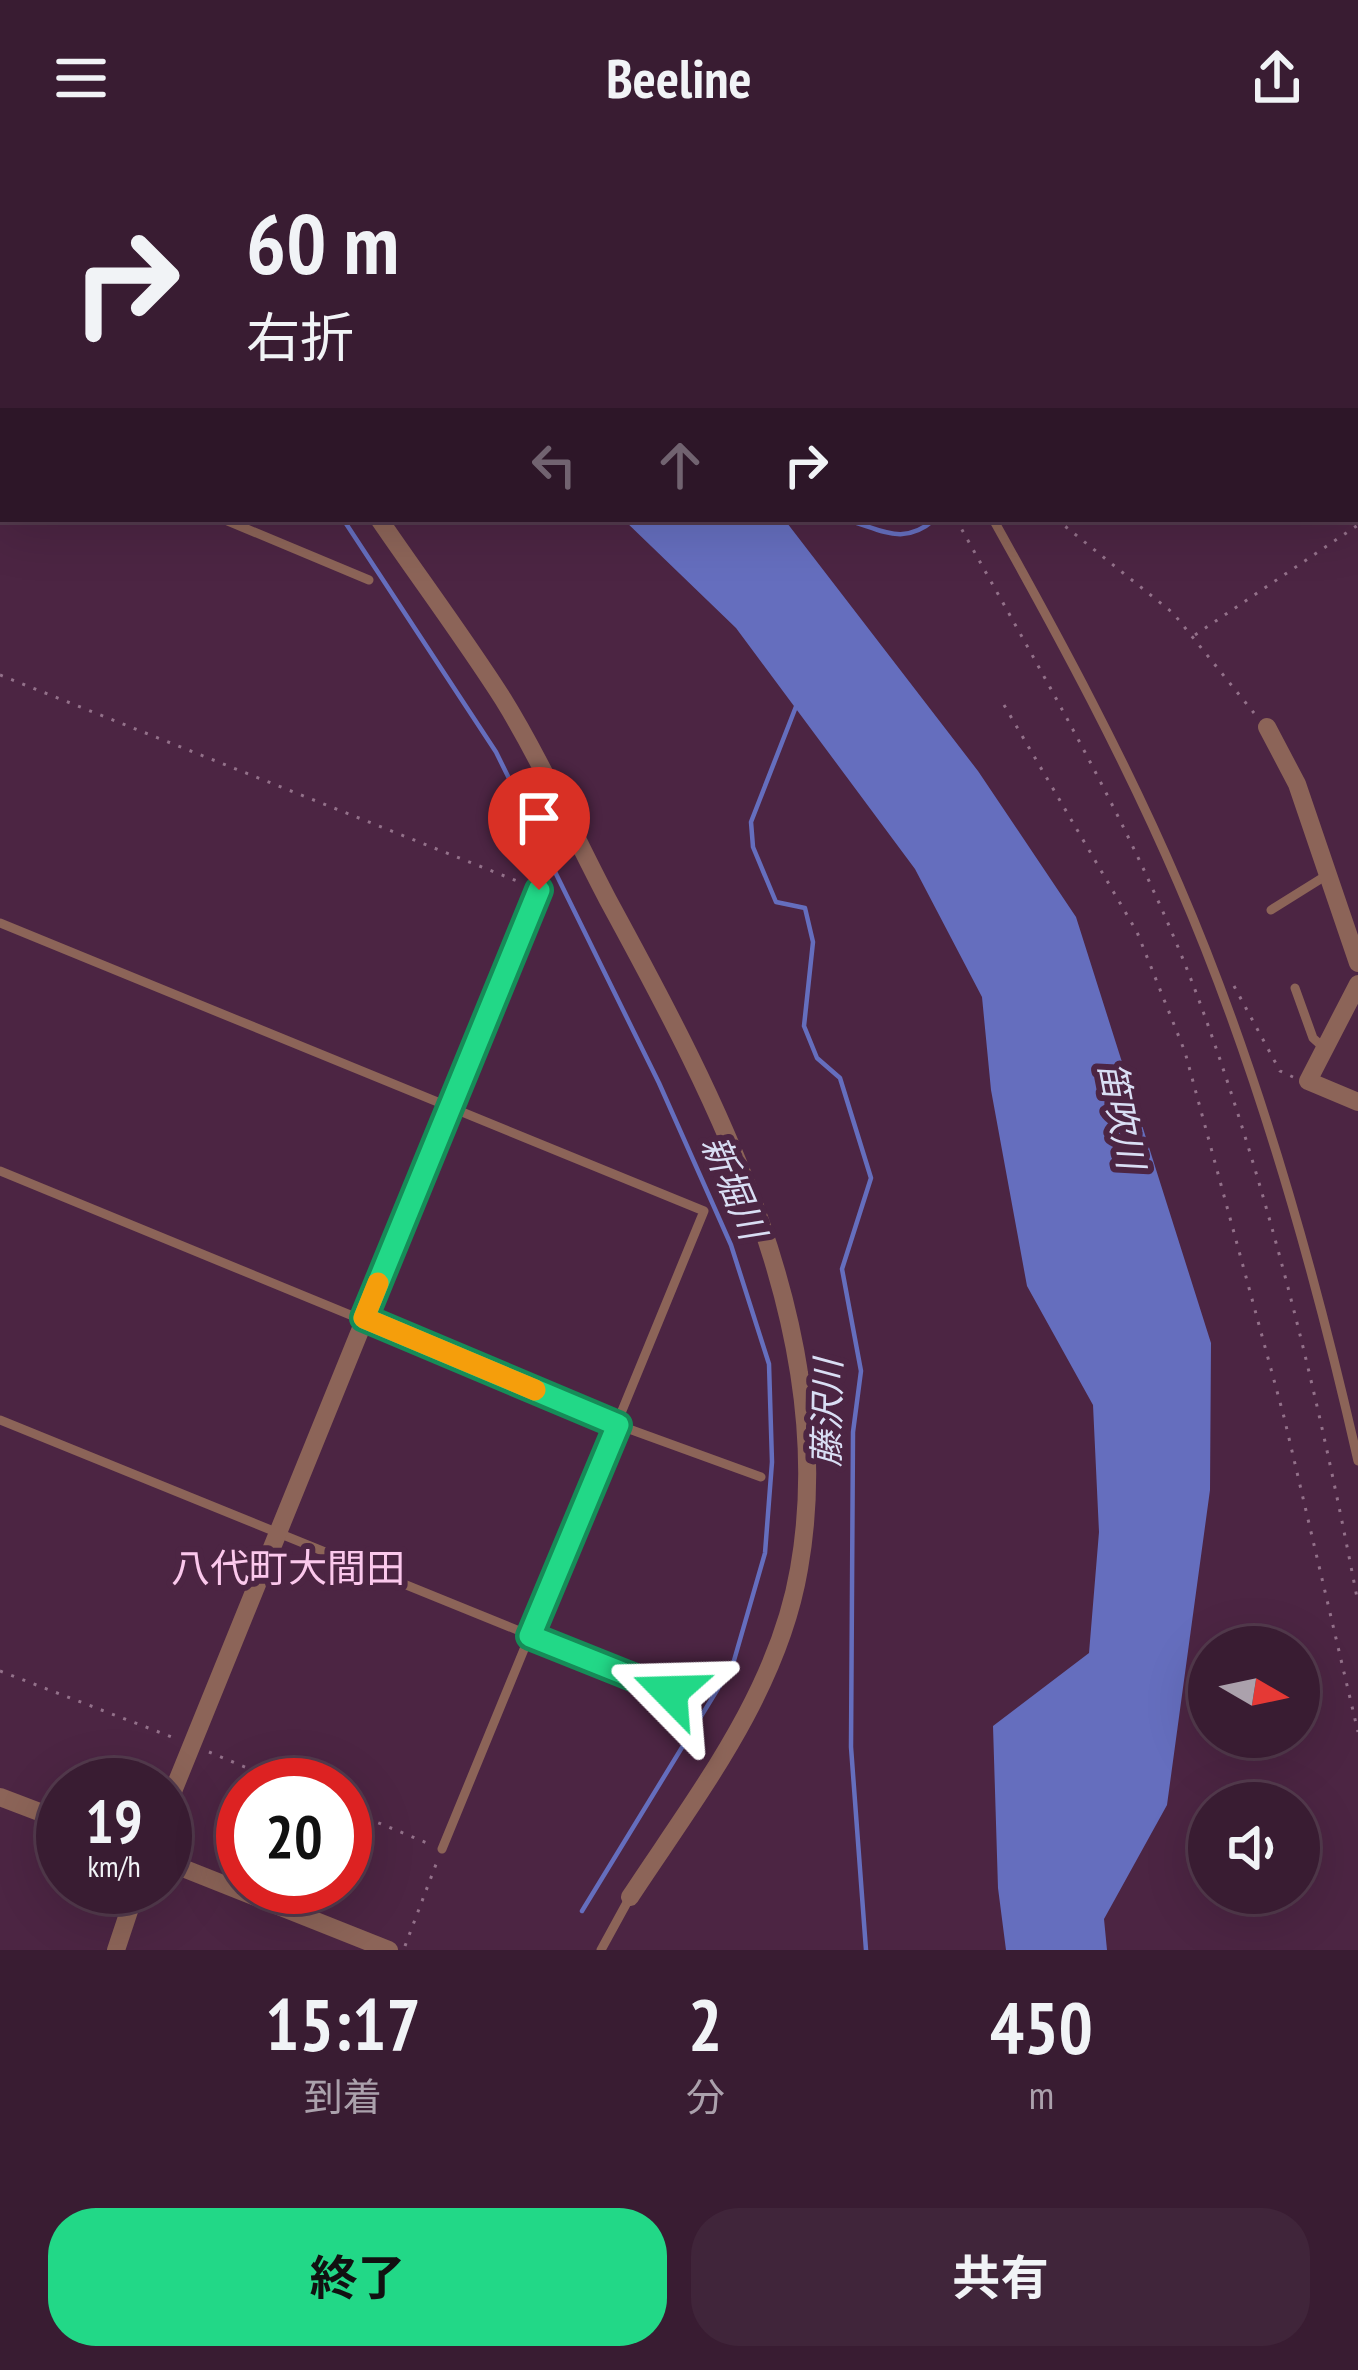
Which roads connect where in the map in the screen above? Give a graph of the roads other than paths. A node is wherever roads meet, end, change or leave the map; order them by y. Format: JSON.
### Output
{"nodes":[{"id":1,"x":230,"y":522,"type":"edge"},
{"id":2,"x":382,"y":522,"type":"edge"},
{"id":3,"x":995,"y":522,"type":"edge"},
{"id":4,"x":369,"y":580,"type":"dead end"},
{"id":5,"x":1267,"y":728,"type":"road end"},
{"id":6,"x":1329,"y":874,"type":"junction"},
{"id":7,"x":539,"y":890,"type":"road end"},
{"id":8,"x":1271,"y":910,"type":"dead end"},
{"id":9,"x":0,"y":923,"type":"edge"},
{"id":10,"x":1358,"y":963,"type":"edge"},
{"id":11,"x":1358,"y":983,"type":"edge"},
{"id":12,"x":1295,"y":988,"type":"dead end"},
{"id":13,"x":1324,"y":1048,"type":"junction"},
{"id":14,"x":1358,"y":1102,"type":"edge"},
{"id":15,"x":450,"y":1106,"type":"junction"},
{"id":16,"x":0,"y":1171,"type":"edge"},
{"id":17,"x":364,"y":1318,"type":"junction"},
{"id":18,"x":0,"y":1420,"type":"edge"},
{"id":19,"x":618,"y":1425,"type":"junction"},
{"id":20,"x":1358,"y":1460,"type":"edge"},
{"id":21,"x":761,"y":1477,"type":"dead end"},
{"id":22,"x":276,"y":1534,"type":"junction"},
{"id":23,"x":530,"y":1636,"type":"junction"},
{"id":24,"x":670,"y":1692,"type":"dead end"},
{"id":25,"x":185,"y":1758,"type":"edge"},
{"id":26,"x":0,"y":1797,"type":"edge"},
{"id":27,"x":36,"y":1811,"type":"edge"},
{"id":28,"x":442,"y":1849,"type":"road end"},
{"id":29,"x":192,"y":1872,"type":"edge"},
{"id":30,"x":630,"y":1898,"type":"joint"},
{"id":31,"x":128,"y":1914,"type":"edge"},
{"id":32,"x":116,"y":1950,"type":"edge"},
{"id":33,"x":389,"y":1950,"type":"edge"},
{"id":34,"x":601,"y":1950,"type":"edge"}],
"edges":[{"from":1,"to":4,"type":"lane"},
{"from":2,"to":30,"type":"street"},
{"from":3,"to":20,"type":"lane"},
{"from":5,"to":6,"type":"street"},
{"from":6,"to":8,"type":"lane"},
{"from":6,"to":10,"type":"street"},
{"from":7,"to":15,"type":"street"},
{"from":9,"to":15,"type":"lane"},
{"from":11,"to":13,"type":"street"},
{"from":12,"to":13,"type":"lane"},
{"from":13,"to":14,"type":"street"},
{"from":15,"to":17,"type":"street"},
{"from":15,"to":19,"type":"lane"},
{"from":16,"to":17,"type":"lane"},
{"from":17,"to":19,"type":"lane"},
{"from":17,"to":22,"type":"street"},
{"from":18,"to":22,"type":"lane"},
{"from":19,"to":21,"type":"lane"},
{"from":19,"to":23,"type":"lane"},
{"from":22,"to":23,"type":"lane"},
{"from":22,"to":25,"type":"street"},
{"from":23,"to":24,"type":"lane"},
{"from":23,"to":28,"type":"lane"},
{"from":26,"to":27,"type":"street"},
{"from":29,"to":33,"type":"street"},
{"from":30,"to":34,"type":"lane"},
{"from":31,"to":32,"type":"street"}]}
